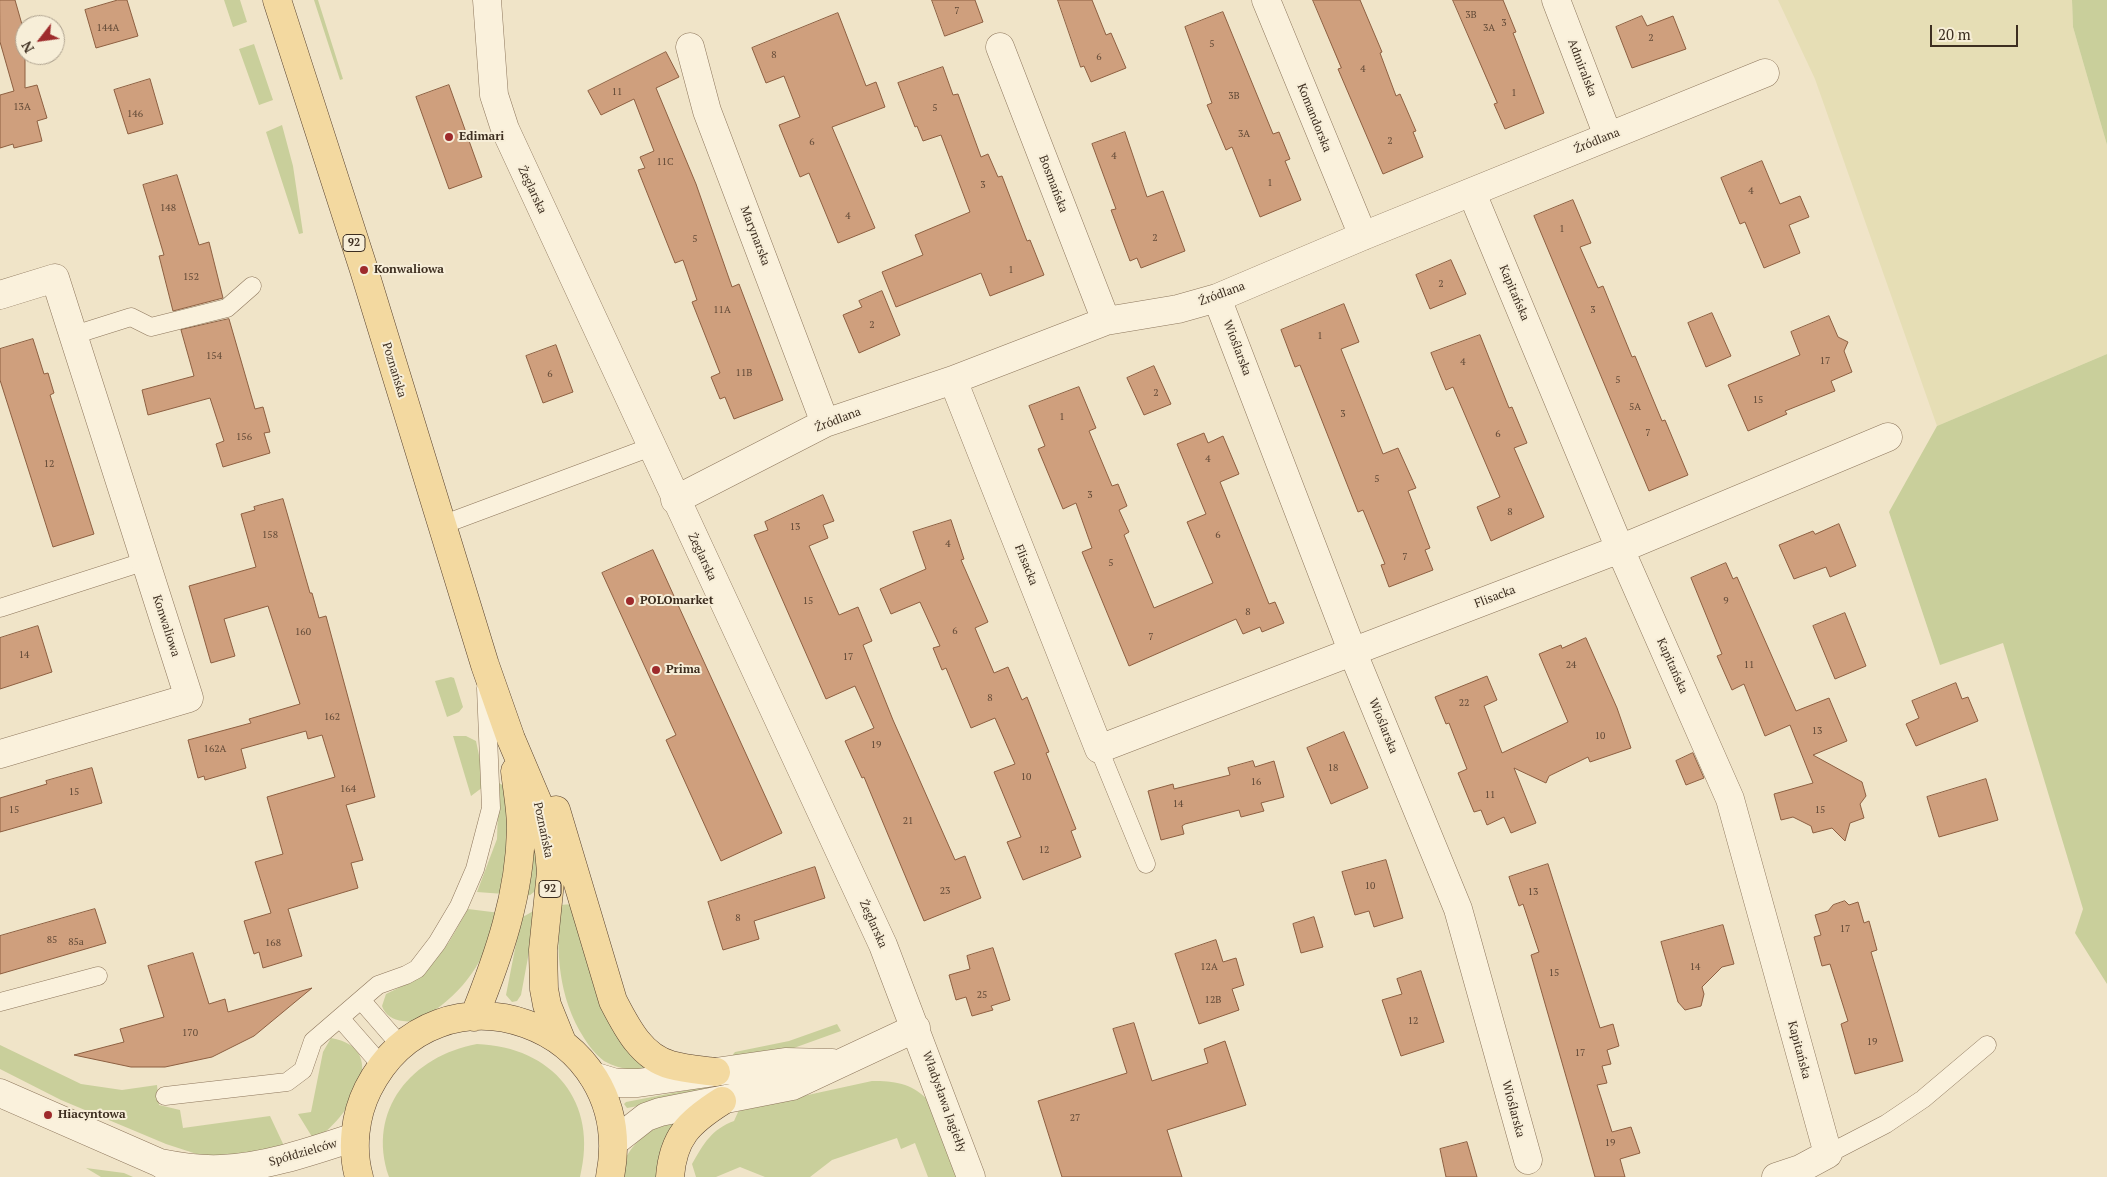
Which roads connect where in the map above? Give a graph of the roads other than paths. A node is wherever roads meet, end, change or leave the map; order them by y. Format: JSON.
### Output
{"nodes":[{"id":1,"x":277,"y":0,"type":"edge"},
{"id":2,"x":487,"y":0,"type":"edge"},
{"id":3,"x":1266,"y":0,"type":"edge"},
{"id":4,"x":1556,"y":0,"type":"edge"},
{"id":5,"x":690,"y":47,"type":"dead end"},
{"id":6,"x":1000,"y":47,"type":"dead end"},
{"id":7,"x":1766,"y":73,"type":"dead end"},
{"id":8,"x":1608,"y":136,"type":"junction"},
{"id":9,"x":1472,"y":193,"type":"junction"},
{"id":10,"x":1363,"y":236,"type":"junction"},
{"id":11,"x":252,"y":286,"type":"dead end"},
{"id":12,"x":0,"y":295,"type":"edge"},
{"id":13,"x":1218,"y":298,"type":"junction"},
{"id":14,"x":1106,"y":321,"type":"junction"},
{"id":15,"x":74,"y":335,"type":"junction"},
{"id":16,"x":953,"y":380,"type":"junction"},
{"id":17,"x":825,"y":423,"type":"junction"},
{"id":18,"x":1888,"y":437,"type":"dead end"},
{"id":19,"x":650,"y":447,"type":"junction"},
{"id":20,"x":675,"y":500,"type":"junction"},
{"id":21,"x":442,"y":525,"type":"junction"},
{"id":22,"x":1620,"y":548,"type":"junction"},
{"id":23,"x":146,"y":561,"type":"junction"},
{"id":24,"x":0,"y":608,"type":"edge"},
{"id":25,"x":1353,"y":653,"type":"junction"},
{"id":26,"x":484,"y":665,"type":"junction"},
{"id":27,"x":511,"y":740,"type":"junction"},
{"id":28,"x":1100,"y":748,"type":"junction"},
{"id":29,"x":0,"y":754,"type":"edge"},
{"id":30,"x":1146,"y":864,"type":"dead end"},
{"id":31,"x":98,"y":976,"type":"dead end"},
{"id":32,"x":361,"y":1000,"type":"junction"},
{"id":33,"x":0,"y":1002,"type":"edge"},
{"id":34,"x":474,"y":1017,"type":"junction"},
{"id":35,"x":340,"y":1018,"type":"junction"},
{"id":36,"x":916,"y":1028,"type":"junction"},
{"id":37,"x":562,"y":1042,"type":"junction"},
{"id":38,"x":1987,"y":1045,"type":"dead end"},
{"id":39,"x":402,"y":1046,"type":"junction"},
{"id":40,"x":839,"y":1063,"type":"junction"},
{"id":41,"x":382,"y":1066,"type":"junction"},
{"id":42,"x":716,"y":1072,"type":"junction"},
{"id":43,"x":593,"y":1076,"type":"junction"},
{"id":44,"x":0,"y":1093,"type":"edge"},
{"id":45,"x":165,"y":1096,"type":"dead end"},
{"id":46,"x":722,"y":1101,"type":"junction"},
{"id":47,"x":355,"y":1137,"type":"junction"},
{"id":48,"x":614,"y":1142,"type":"junction"},
{"id":49,"x":1828,"y":1154,"type":"junction"},
{"id":50,"x":1528,"y":1160,"type":"dead end"},
{"id":51,"x":167,"y":1172,"type":"edge"},
{"id":52,"x":360,"y":1177,"type":"edge"},
{"id":53,"x":610,"y":1177,"type":"edge"},
{"id":54,"x":670,"y":1177,"type":"edge"},
{"id":55,"x":971,"y":1177,"type":"edge"},
{"id":56,"x":1776,"y":1177,"type":"edge"}],
"edges":[{"from":1,"to":21,"type":"main road","name":"Poznańska","number":"92"},
{"from":2,"to":19,"type":"street","name":"Żeglarska"},
{"from":3,"to":10,"type":"street","name":"Komandorska"},
{"from":4,"to":8,"type":"street","name":"Admiralska"},
{"from":5,"to":17,"type":"street","name":"Marynarska"},
{"from":6,"to":14,"type":"street","name":"Bosmańska"},
{"from":7,"to":8,"type":"street","name":"Źródlana"},
{"from":8,"to":9,"type":"street","name":"Źródlana"},
{"from":9,"to":10,"type":"street","name":"Źródlana"},
{"from":9,"to":22,"type":"street","name":"Kapitańska"},
{"from":10,"to":13,"type":"street","name":"Źródlana"},
{"from":11,"to":15,"type":"lane"},
{"from":12,"to":15,"type":"street","name":"Konwaliowa"},
{"from":13,"to":14,"type":"street","name":"Źródlana"},
{"from":13,"to":25,"type":"street","name":"Wioślarska"},
{"from":14,"to":16,"type":"street","name":"Źródlana"},
{"from":15,"to":23,"type":"street","name":"Konwaliowa"},
{"from":16,"to":17,"type":"street","name":"Źródlana"},
{"from":16,"to":28,"type":"street","name":"Flisacka"},
{"from":17,"to":20,"type":"street","name":"Źródlana"},
{"from":18,"to":22,"type":"street","name":"Flisacka"},
{"from":19,"to":20,"type":"street","name":"Żeglarska"},
{"from":19,"to":21,"type":"lane"},
{"from":20,"to":36,"type":"street","name":"Żeglarska"},
{"from":21,"to":26,"type":"main road","name":"Poznańska","number":"92"},
{"from":22,"to":25,"type":"street","name":"Flisacka"},
{"from":22,"to":49,"type":"street","name":"Kapitańska"},
{"from":23,"to":24,"type":"lane"},
{"from":23,"to":29,"type":"street","name":"Konwaliowa"},
{"from":25,"to":28,"type":"street","name":"Flisacka"},
{"from":25,"to":50,"type":"street","name":"Wioślarska"},
{"from":26,"to":27,"type":"main road","name":"Poznańska","number":"92"},
{"from":26,"to":32,"type":"lane"},
{"from":27,"to":34,"type":"main road","name":"Poznańska","number":"92"},
{"from":27,"to":37,"type":"main road","name":"Poznańska","number":"92"},
{"from":27,"to":42,"type":"main road"},
{"from":28,"to":30,"type":"lane","name":"Flisacka"},
{"from":31,"to":33,"type":"lane"},
{"from":32,"to":35,"type":"lane"},
{"from":32,"to":39,"type":"lane"},
{"from":34,"to":37,"type":"main road","number":"92"},
{"from":34,"to":39,"type":"main road","number":"92"},
{"from":35,"to":41,"type":"lane"},
{"from":35,"to":45,"type":"lane"},
{"from":36,"to":40,"type":"street"},
{"from":36,"to":55,"type":"street","name":"Władysława Jagiełły"},
{"from":37,"to":43,"type":"main road","number":"92"},
{"from":38,"to":49,"type":"lane"},
{"from":39,"to":41,"type":"main road","number":"92"},
{"from":40,"to":42,"type":"street"},
{"from":40,"to":46,"type":"street"},
{"from":41,"to":47,"type":"main road","number":"92"},
{"from":42,"to":43,"type":"street"},
{"from":43,"to":48,"type":"main road","number":"92"},
{"from":44,"to":51,"type":"street","name":"Spółdzielców"},
{"from":46,"to":48,"type":"street"},
{"from":46,"to":54,"type":"main road"},
{"from":47,"to":51,"type":"street","name":"Spółdzielców"},
{"from":47,"to":52,"type":"main road","number":"92"},
{"from":48,"to":53,"type":"main road","number":"92"},
{"from":49,"to":56,"type":"street"}]}
